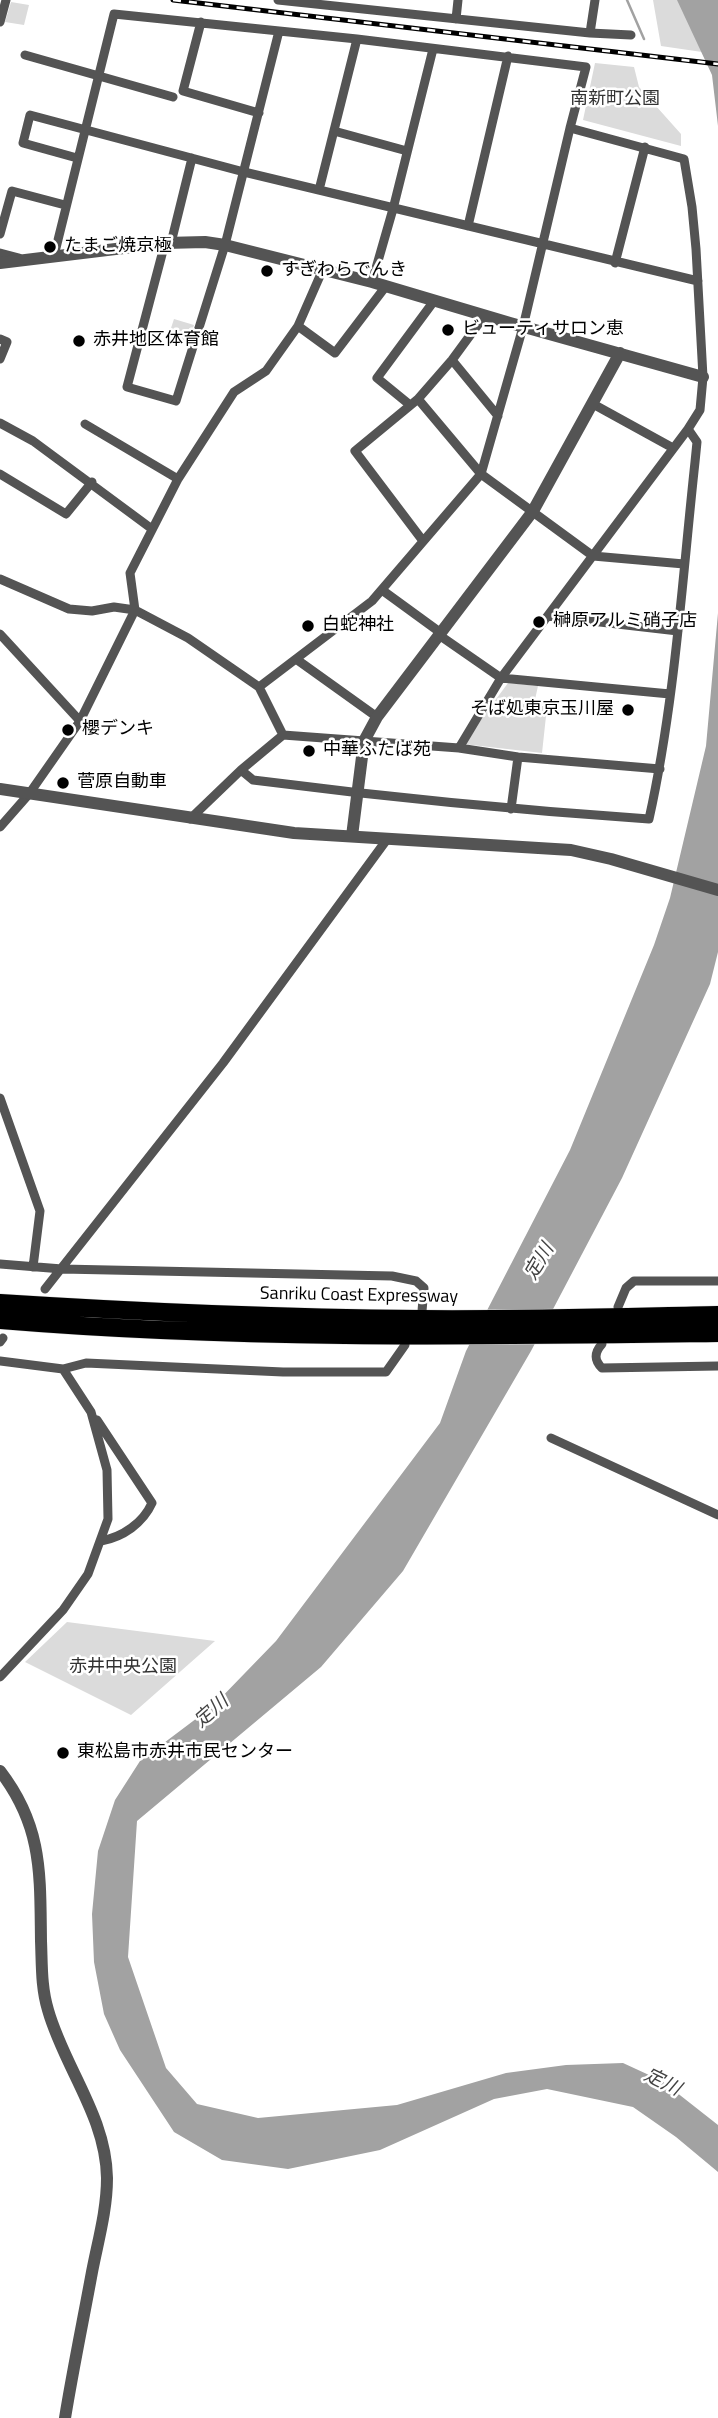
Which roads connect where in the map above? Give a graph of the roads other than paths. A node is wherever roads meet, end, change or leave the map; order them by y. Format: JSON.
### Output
{"nodes":[{"id":1,"x":6,"y":0,"type":"edge"},
{"id":2,"x":278,"y":0,"type":"edge"},
{"id":3,"x":458,"y":0,"type":"edge"},
{"id":4,"x":595,"y":0,"type":"edge"},
{"id":5,"x":297,"y":1,"type":"edge"},
{"id":6,"x":456,"y":19,"type":"junction"},
{"id":7,"x":201,"y":22,"type":"junction"},
{"id":8,"x":0,"y":23,"type":"edge"},
{"id":9,"x":279,"y":31,"type":"junction"},
{"id":10,"x":590,"y":33,"type":"junction"},
{"id":11,"x":631,"y":35,"type":"dead end"},
{"id":12,"x":357,"y":39,"type":"junction"},
{"id":13,"x":433,"y":49,"type":"junction"},
{"id":14,"x":25,"y":55,"type":"dead end"},
{"id":15,"x":508,"y":57,"type":"junction"},
{"id":16,"x":98,"y":75,"type":"junction"},
{"id":17,"x":173,"y":97,"type":"dead end"},
{"id":18,"x":259,"y":113,"type":"junction"},
{"id":19,"x":570,"y":128,"type":"junction"},
{"id":20,"x":85,"y":129,"type":"junction"},
{"id":21,"x":334,"y":131,"type":"junction"},
{"id":22,"x":645,"y":147,"type":"junction"},
{"id":23,"x":407,"y":151,"type":"junction"},
{"id":24,"x":77,"y":158,"type":"junction"},
{"id":25,"x":192,"y":158,"type":"junction"},
{"id":26,"x":244,"y":172,"type":"junction"},
{"id":27,"x":319,"y":190,"type":"junction"},
{"id":28,"x":65,"y":205,"type":"junction"},
{"id":29,"x":393,"y":209,"type":"junction"},
{"id":30,"x":468,"y":226,"type":"junction"},
{"id":31,"x":0,"y":234,"type":"edge"},
{"id":32,"x":168,"y":243,"type":"junction"},
{"id":33,"x":225,"y":245,"type":"junction"},
{"id":34,"x":541,"y":245,"type":"junction"},
{"id":35,"x":0,"y":253,"type":"edge"},
{"id":36,"x":54,"y":256,"type":"junction"},
{"id":37,"x":26,"y":259,"type":"junction"},
{"id":38,"x":0,"y":263,"type":"edge"},
{"id":39,"x":615,"y":263,"type":"junction"},
{"id":40,"x":323,"y":269,"type":"junction"},
{"id":41,"x":698,"y":281,"type":"junction"},
{"id":42,"x":372,"y":282,"type":"junction"},
{"id":43,"x":386,"y":286,"type":"junction"},
{"id":44,"x":434,"y":301,"type":"junction"},
{"id":45,"x":485,"y":315,"type":"junction"},
{"id":46,"x":298,"y":326,"type":"junction"},
{"id":47,"x":523,"y":327,"type":"junction"},
{"id":48,"x":0,"y":339,"type":"edge"},
{"id":49,"x":620,"y":353,"type":"junction"},
{"id":50,"x":0,"y":359,"type":"edge"},
{"id":51,"x":452,"y":360,"type":"junction"},
{"id":52,"x":704,"y":377,"type":"junction"},
{"id":53,"x":414,"y":402,"type":"junction"},
{"id":54,"x":593,"y":404,"type":"junction"},
{"id":55,"x":498,"y":416,"type":"junction"},
{"id":56,"x":0,"y":423,"type":"edge"},
{"id":57,"x":85,"y":424,"type":"dead end"},
{"id":58,"x":688,"y":429,"type":"junction"},
{"id":59,"x":673,"y":448,"type":"junction"},
{"id":60,"x":0,"y":474,"type":"edge"},
{"id":61,"x":481,"y":474,"type":"junction"},
{"id":62,"x":178,"y":479,"type":"junction"},
{"id":63,"x":92,"y":482,"type":"junction"},
{"id":64,"x":533,"y":511,"type":"junction"},
{"id":65,"x":152,"y":529,"type":"junction"},
{"id":66,"x":423,"y":541,"type":"junction"},
{"id":67,"x":593,"y":556,"type":"junction"},
{"id":68,"x":684,"y":564,"type":"junction"},
{"id":69,"x":0,"y":579,"type":"edge"},
{"id":70,"x":382,"y":590,"type":"junction"},
{"id":71,"x":135,"y":610,"type":"junction"},
{"id":72,"x":548,"y":616,"type":"junction"},
{"id":73,"x":678,"y":631,"type":"junction"},
{"id":74,"x":0,"y":634,"type":"edge"},
{"id":75,"x":440,"y":634,"type":"junction"},
{"id":76,"x":296,"y":659,"type":"junction"},
{"id":77,"x":501,"y":678,"type":"junction"},
{"id":78,"x":259,"y":687,"type":"junction"},
{"id":79,"x":670,"y":694,"type":"junction"},
{"id":80,"x":377,"y":717,"type":"junction"},
{"id":81,"x":80,"y":721,"type":"junction"},
{"id":82,"x":284,"y":735,"type":"junction"},
{"id":83,"x":364,"y":741,"type":"junction"},
{"id":84,"x":459,"y":748,"type":"junction"},
{"id":85,"x":519,"y":757,"type":"junction"},
{"id":86,"x":660,"y":769,"type":"junction"},
{"id":87,"x":241,"y":771,"type":"junction"},
{"id":88,"x":0,"y":789,"type":"edge"},
{"id":89,"x":358,"y":793,"type":"junction"},
{"id":90,"x":29,"y":794,"type":"junction"},
{"id":91,"x":511,"y":809,"type":"junction"},
{"id":92,"x":190,"y":819,"type":"junction"},
{"id":93,"x":0,"y":827,"type":"edge"},
{"id":94,"x":352,"y":836,"type":"junction"},
{"id":95,"x":388,"y":838,"type":"junction"},
{"id":96,"x":718,"y":890,"type":"edge"},
{"id":97,"x":0,"y":1098,"type":"edge"},
{"id":98,"x":0,"y":1264,"type":"edge"},
{"id":99,"x":33,"y":1267,"type":"junction"},
{"id":100,"x":62,"y":1269,"type":"junction"},
{"id":101,"x":718,"y":1281,"type":"edge"},
{"id":102,"x":45,"y":1289,"type":"dead end"},
{"id":103,"x":0,"y":1303,"type":"edge"},
{"id":104,"x":612,"y":1312,"type":"junction"},
{"id":105,"x":423,"y":1315,"type":"junction"},
{"id":106,"x":718,"y":1315,"type":"edge"},
{"id":107,"x":1,"y":1333,"type":"edge"},
{"id":108,"x":718,"y":1333,"type":"edge"},
{"id":109,"x":600,"y":1339,"type":"junction"},
{"id":110,"x":410,"y":1340,"type":"junction"},
{"id":111,"x":0,"y":1361,"type":"edge"},
{"id":112,"x":718,"y":1366,"type":"edge"},
{"id":113,"x":63,"y":1369,"type":"junction"},
{"id":114,"x":92,"y":1412,"type":"junction"},
{"id":115,"x":551,"y":1438,"type":"dead end"},
{"id":116,"x":718,"y":1515,"type":"edge"},
{"id":117,"x":101,"y":1541,"type":"junction"},
{"id":118,"x":0,"y":1677,"type":"edge"},
{"id":119,"x":0,"y":1771,"type":"edge"},
{"id":120,"x":65,"y":2418,"type":"edge"}],
"edges":[{"from":1,"to":8,"type":"street"},
{"from":2,"to":5,"type":"street"},
{"from":3,"to":6,"type":"street"},
{"from":4,"to":10,"type":"street"},
{"from":5,"to":6,"type":"street"},
{"from":6,"to":10,"type":"street"},
{"from":7,"to":9,"type":"street"},
{"from":7,"to":16,"type":"street"},
{"from":7,"to":18,"type":"street"},
{"from":9,"to":12,"type":"street"},
{"from":9,"to":18,"type":"street"},
{"from":10,"to":11,"type":"street"},
{"from":12,"to":13,"type":"street"},
{"from":12,"to":21,"type":"street"},
{"from":13,"to":15,"type":"street"},
{"from":13,"to":23,"type":"street"},
{"from":14,"to":16,"type":"street"},
{"from":15,"to":19,"type":"street"},
{"from":15,"to":30,"type":"street"},
{"from":16,"to":17,"type":"street"},
{"from":16,"to":20,"type":"street"},
{"from":18,"to":26,"type":"street"},
{"from":19,"to":22,"type":"street"},
{"from":19,"to":34,"type":"street"},
{"from":20,"to":24,"type":"street"},
{"from":20,"to":24,"type":"street"},
{"from":20,"to":25,"type":"street"},
{"from":21,"to":23,"type":"street"},
{"from":21,"to":27,"type":"street"},
{"from":22,"to":39,"type":"street"},
{"from":22,"to":41,"type":"street"},
{"from":23,"to":29,"type":"street"},
{"from":24,"to":28,"type":"street"},
{"from":25,"to":26,"type":"street"},
{"from":25,"to":32,"type":"street"},
{"from":26,"to":27,"type":"street"},
{"from":26,"to":33,"type":"street"},
{"from":27,"to":29,"type":"street"},
{"from":28,"to":31,"type":"street"},
{"from":28,"to":36,"type":"street"},
{"from":29,"to":30,"type":"street"},
{"from":29,"to":42,"type":"street"},
{"from":30,"to":34,"type":"street"},
{"from":32,"to":33,"type":"street"},
{"from":32,"to":33,"type":"street"},
{"from":32,"to":36,"type":"street"},
{"from":33,"to":40,"type":"street"},
{"from":34,"to":39,"type":"street"},
{"from":34,"to":47,"type":"street"},
{"from":35,"to":37,"type":"street"},
{"from":36,"to":37,"type":"street"},
{"from":37,"to":38,"type":"street"},
{"from":39,"to":41,"type":"street"},
{"from":40,"to":42,"type":"street"},
{"from":40,"to":46,"type":"street"},
{"from":41,"to":52,"type":"street"},
{"from":42,"to":43,"type":"street"},
{"from":43,"to":44,"type":"street"},
{"from":43,"to":46,"type":"street"},
{"from":44,"to":45,"type":"street"},
{"from":44,"to":53,"type":"street"},
{"from":45,"to":47,"type":"street"},
{"from":45,"to":51,"type":"street"},
{"from":46,"to":62,"type":"street"},
{"from":47,"to":49,"type":"street"},
{"from":47,"to":55,"type":"street"},
{"from":48,"to":50,"type":"street"},
{"from":49,"to":52,"type":"street"},
{"from":49,"to":54,"type":"street"},
{"from":51,"to":53,"type":"street"},
{"from":51,"to":55,"type":"street"},
{"from":52,"to":58,"type":"street"},
{"from":53,"to":61,"type":"street"},
{"from":53,"to":66,"type":"street"},
{"from":54,"to":59,"type":"street"},
{"from":54,"to":64,"type":"street"},
{"from":55,"to":61,"type":"street"},
{"from":56,"to":63,"type":"street"},
{"from":57,"to":62,"type":"street"},
{"from":58,"to":59,"type":"street"},
{"from":58,"to":68,"type":"street"},
{"from":59,"to":67,"type":"street"},
{"from":60,"to":63,"type":"street"},
{"from":61,"to":64,"type":"street"},
{"from":61,"to":66,"type":"street"},
{"from":62,"to":65,"type":"street"},
{"from":63,"to":65,"type":"street"},
{"from":64,"to":67,"type":"street"},
{"from":64,"to":75,"type":"street"},
{"from":65,"to":71,"type":"street"},
{"from":66,"to":70,"type":"street"},
{"from":67,"to":68,"type":"street"},
{"from":67,"to":72,"type":"street"},
{"from":68,"to":73,"type":"street"},
{"from":69,"to":71,"type":"street"},
{"from":70,"to":75,"type":"street"},
{"from":70,"to":76,"type":"street"},
{"from":71,"to":78,"type":"street"},
{"from":71,"to":81,"type":"street"},
{"from":72,"to":73,"type":"street"},
{"from":72,"to":77,"type":"street"},
{"from":73,"to":79,"type":"street"},
{"from":74,"to":81,"type":"street"},
{"from":75,"to":77,"type":"street"},
{"from":75,"to":80,"type":"street"},
{"from":76,"to":78,"type":"street"},
{"from":76,"to":80,"type":"street"},
{"from":77,"to":79,"type":"street"},
{"from":77,"to":84,"type":"street"},
{"from":78,"to":82,"type":"street"},
{"from":79,"to":86,"type":"street"},
{"from":80,"to":83,"type":"street"},
{"from":81,"to":90,"type":"street"},
{"from":82,"to":83,"type":"street"},
{"from":82,"to":87,"type":"street"},
{"from":83,"to":84,"type":"street"},
{"from":83,"to":89,"type":"street"},
{"from":84,"to":85,"type":"street"},
{"from":85,"to":86,"type":"street"},
{"from":85,"to":91,"type":"street"},
{"from":86,"to":91,"type":"street"},
{"from":87,"to":89,"type":"street"},
{"from":87,"to":92,"type":"street"},
{"from":88,"to":90,"type":"street"},
{"from":89,"to":91,"type":"street"},
{"from":89,"to":94,"type":"street"},
{"from":90,"to":92,"type":"street"},
{"from":90,"to":93,"type":"street"},
{"from":92,"to":94,"type":"street"},
{"from":94,"to":95,"type":"street"},
{"from":95,"to":96,"type":"street"},
{"from":95,"to":100,"type":"street"},
{"from":97,"to":99,"type":"street"},
{"from":98,"to":99,"type":"street"},
{"from":99,"to":100,"type":"street"},
{"from":100,"to":102,"type":"street"},
{"from":100,"to":105,"type":"street"},
{"from":101,"to":104,"type":"street"},
{"from":103,"to":105,"type":"highway","name":"Sanriku Coast Expressway"},
{"from":104,"to":105,"type":"highway","name":"Sanriku Coast Expressway"},
{"from":104,"to":106,"type":"highway","name":"Sanriku Coast Expressway"},
{"from":107,"to":110,"type":"highway"},
{"from":108,"to":109,"type":"highway"},
{"from":109,"to":110,"type":"highway"},
{"from":109,"to":112,"type":"street"},
{"from":110,"to":113,"type":"street"},
{"from":111,"to":113,"type":"street"},
{"from":113,"to":114,"type":"street"},
{"from":114,"to":117,"type":"street"},
{"from":114,"to":117,"type":"street"},
{"from":115,"to":116,"type":"street"},
{"from":117,"to":118,"type":"street"},
{"from":119,"to":120,"type":"street"}]}
